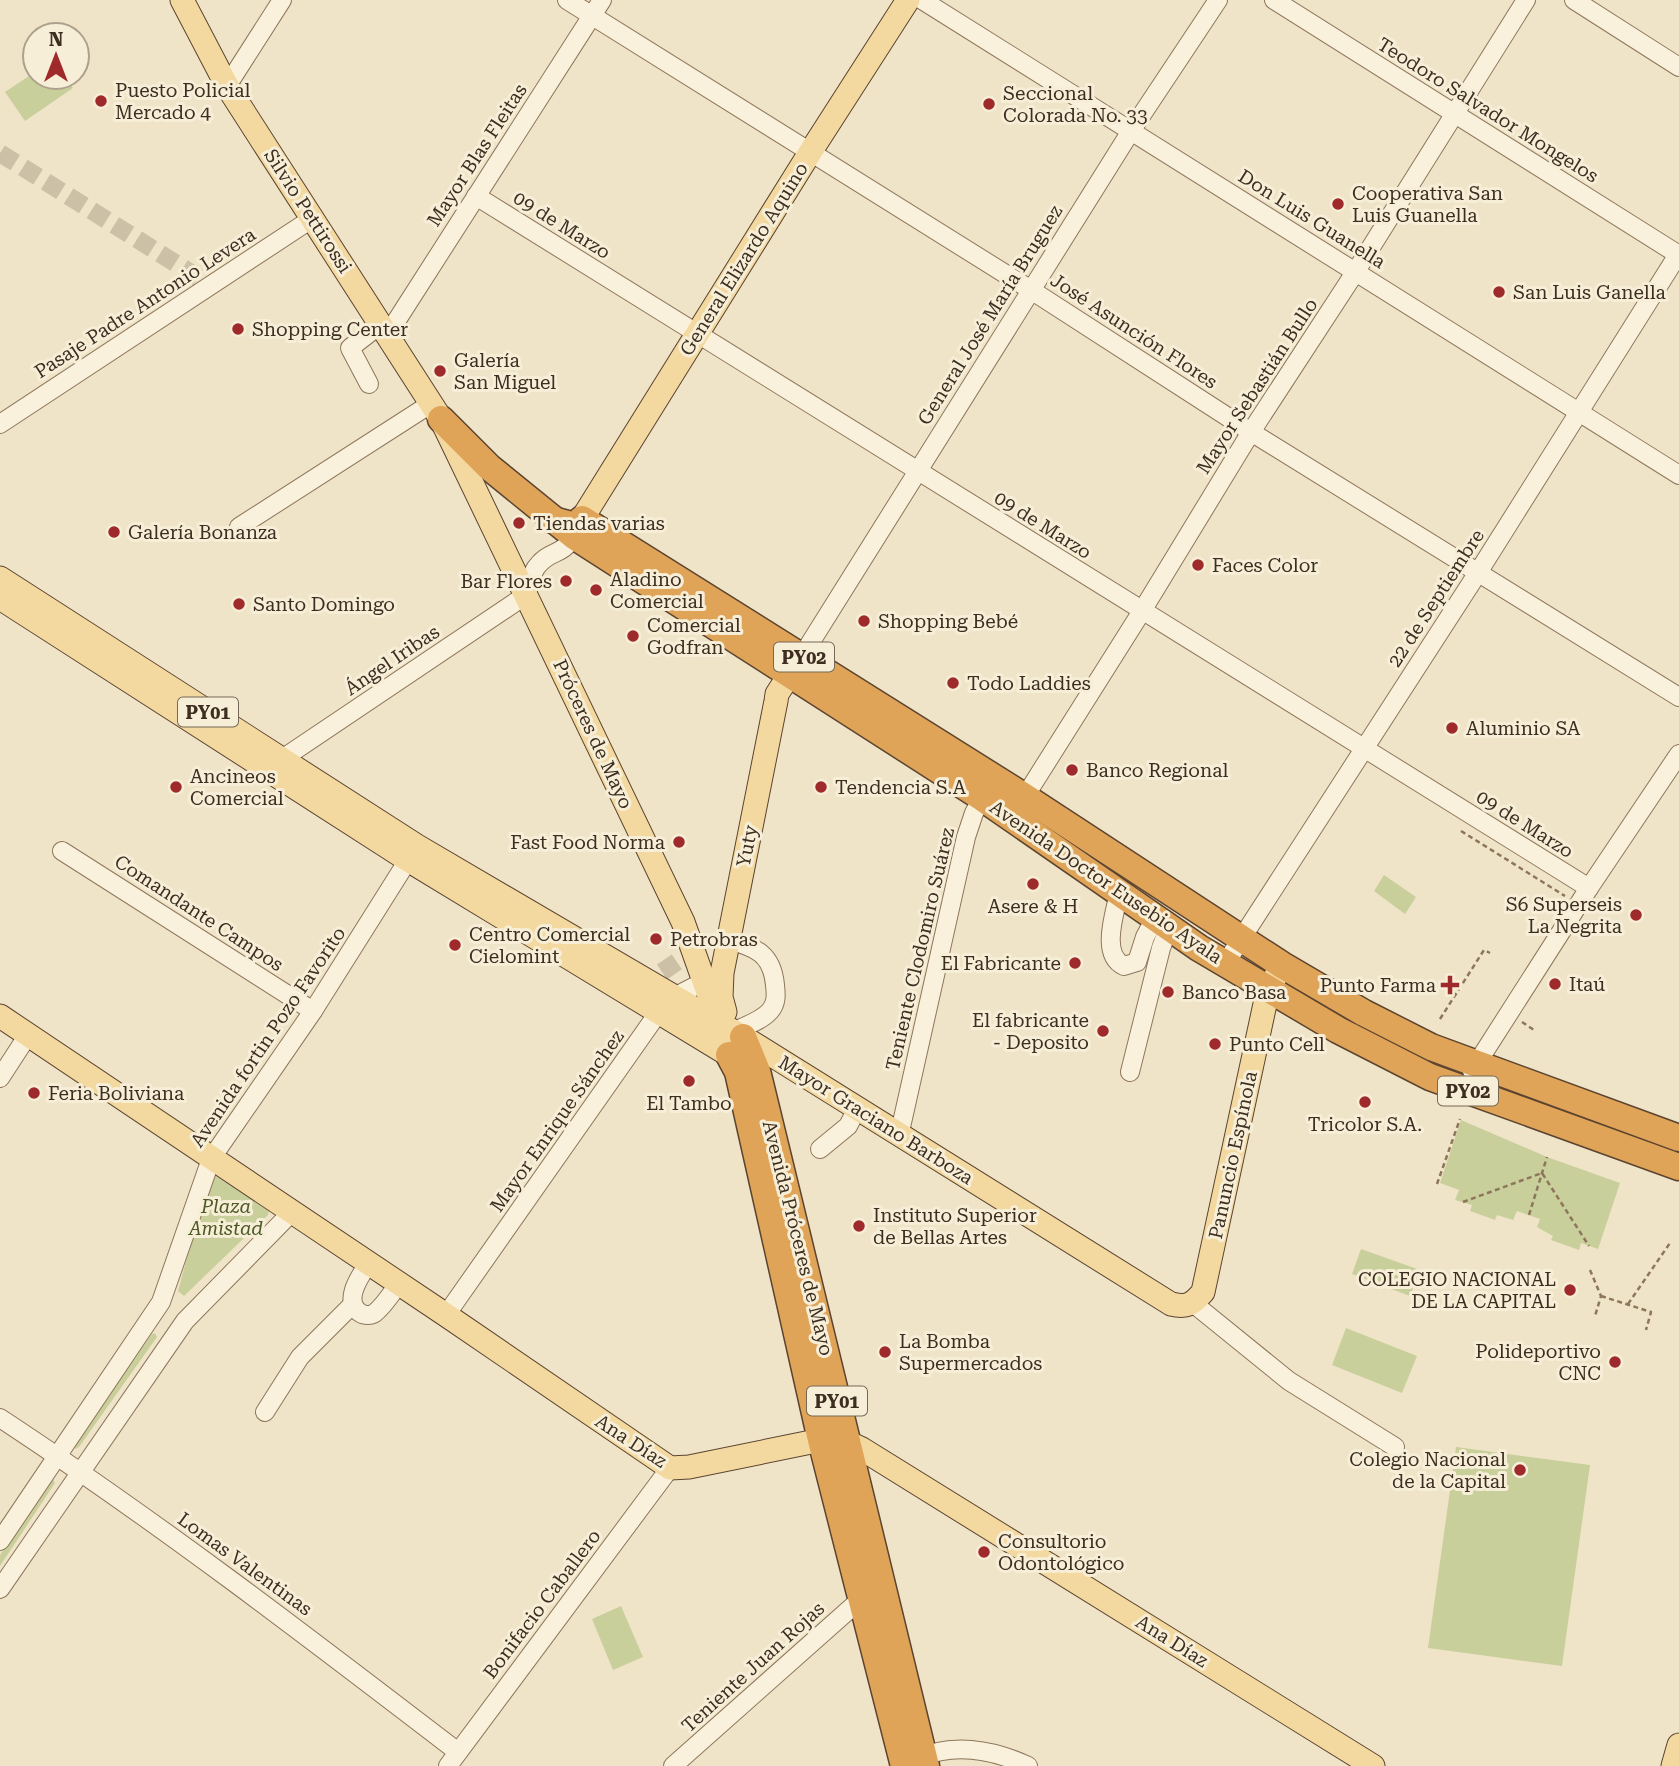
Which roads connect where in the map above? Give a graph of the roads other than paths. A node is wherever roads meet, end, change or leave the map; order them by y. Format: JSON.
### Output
{"nodes":[{"id":1,"x":182,"y":0,"type":"edge"},
{"id":2,"x":282,"y":0,"type":"edge"},
{"id":3,"x":567,"y":0,"type":"edge"},
{"id":4,"x":602,"y":0,"type":"edge"},
{"id":5,"x":908,"y":0,"type":"edge"},
{"id":6,"x":922,"y":0,"type":"edge"},
{"id":7,"x":1218,"y":0,"type":"edge"},
{"id":8,"x":1274,"y":0,"type":"edge"},
{"id":9,"x":1527,"y":0,"type":"edge"},
{"id":10,"x":1574,"y":0,"type":"edge"},
{"id":11,"x":592,"y":16,"type":"junction"},
{"id":12,"x":1679,"y":67,"type":"edge"},
{"id":13,"x":227,"y":86,"type":"junction"},
{"id":14,"x":1455,"y":114,"type":"junction"},
{"id":15,"x":1131,"y":131,"type":"junction"},
{"id":16,"x":811,"y":151,"type":"junction"},
{"id":17,"x":476,"y":196,"type":"junction"},
{"id":18,"x":313,"y":218,"type":"junction"},
{"id":19,"x":1679,"y":255,"type":"edge"},
{"id":20,"x":1356,"y":271,"type":"junction"},
{"id":21,"x":1031,"y":290,"type":"junction"},
{"id":22,"x":385,"y":329,"type":"junction"},
{"id":23,"x":697,"y":334,"type":"junction"},
{"id":24,"x":369,"y":384,"type":"dead end"},
{"id":25,"x":436,"y":411,"type":"junction"},
{"id":26,"x":1580,"y":411,"type":"junction"},
{"id":27,"x":0,"y":424,"type":"edge"},
{"id":28,"x":1251,"y":432,"type":"junction"},
{"id":29,"x":916,"y":471,"type":"junction"},
{"id":30,"x":1679,"y":475,"type":"edge"},
{"id":31,"x":570,"y":525,"type":"junction"},
{"id":32,"x":239,"y":527,"type":"dead end"},
{"id":33,"x":1479,"y":571,"type":"junction"},
{"id":34,"x":3,"y":594,"type":"edge"},
{"id":35,"x":526,"y":595,"type":"junction"},
{"id":36,"x":1142,"y":611,"type":"junction"},
{"id":37,"x":796,"y":665,"type":"junction"},
{"id":38,"x":1679,"y":697,"type":"edge"},
{"id":39,"x":1364,"y":749,"type":"junction"},
{"id":40,"x":1679,"y":754,"type":"edge"},
{"id":41,"x":282,"y":759,"type":"junction"},
{"id":42,"x":989,"y":788,"type":"junction"},
{"id":43,"x":1018,"y":807,"type":"junction"},
{"id":44,"x":62,"y":851,"type":"dead end"},
{"id":45,"x":412,"y":853,"type":"junction"},
{"id":46,"x":1590,"y":888,"type":"junction"},
{"id":47,"x":1119,"y":893,"type":"junction"},
{"id":48,"x":1162,"y":923,"type":"junction"},
{"id":49,"x":729,"y":934,"type":"junction"},
{"id":50,"x":1241,"y":937,"type":"junction"},
{"id":51,"x":686,"y":946,"type":"junction"},
{"id":52,"x":1225,"y":964,"type":"junction"},
{"id":53,"x":1282,"y":965,"type":"junction"},
{"id":54,"x":713,"y":977,"type":"junction"},
{"id":55,"x":1268,"y":990,"type":"junction"},
{"id":56,"x":666,"y":1005,"type":"junction"},
{"id":57,"x":313,"y":1011,"type":"junction"},
{"id":58,"x":0,"y":1016,"type":"edge"},
{"id":59,"x":28,"y":1035,"type":"junction"},
{"id":60,"x":732,"y":1037,"type":"junction"},
{"id":61,"x":1476,"y":1065,"type":"junction"},
{"id":62,"x":1130,"y":1072,"type":"dead end"},
{"id":63,"x":0,"y":1078,"type":"edge"},
{"id":64,"x":1461,"y":1089,"type":"junction"},
{"id":65,"x":857,"y":1109,"type":"junction"},
{"id":66,"x":899,"y":1136,"type":"junction"},
{"id":67,"x":1679,"y":1138,"type":"edge"},
{"id":68,"x":820,"y":1149,"type":"dead end"},
{"id":69,"x":211,"y":1159,"type":"junction"},
{"id":70,"x":1679,"y":1167,"type":"edge"},
{"id":71,"x":291,"y":1213,"type":"junction"},
{"id":72,"x":368,"y":1264,"type":"junction"},
{"id":73,"x":399,"y":1284,"type":"junction"},
{"id":74,"x":161,"y":1302,"type":"junction"},
{"id":75,"x":353,"y":1304,"type":"junction"},
{"id":76,"x":1194,"y":1304,"type":"junction"},
{"id":77,"x":446,"y":1315,"type":"junction"},
{"id":78,"x":185,"y":1321,"type":"junction"},
{"id":79,"x":265,"y":1412,"type":"dead end"},
{"id":80,"x":0,"y":1418,"type":"edge"},
{"id":81,"x":834,"y":1440,"type":"junction"},
{"id":82,"x":1395,"y":1447,"type":"dead end"},
{"id":83,"x":57,"y":1455,"type":"junction"},
{"id":84,"x":670,"y":1468,"type":"junction"},
{"id":85,"x":82,"y":1473,"type":"junction"},
{"id":86,"x":0,"y":1541,"type":"edge"},
{"id":87,"x":0,"y":1589,"type":"edge"},
{"id":88,"x":861,"y":1599,"type":"junction"},
{"id":89,"x":1679,"y":1745,"type":"edge"},
{"id":90,"x":453,"y":1759,"type":"edge"},
{"id":91,"x":914,"y":1763,"type":"edge"},
{"id":92,"x":673,"y":1766,"type":"edge"},
{"id":93,"x":1028,"y":1766,"type":"edge"},
{"id":94,"x":1373,"y":1766,"type":"edge"},
{"id":95,"x":1674,"y":1766,"type":"edge"}],
"edges":[{"from":1,"to":13,"type":"main road","name":"Silvio Pettirossi","number":"PY02"},
{"from":2,"to":13,"type":"street"},
{"from":3,"to":11,"type":"street","name":"José Asunción Flores"},
{"from":4,"to":11,"type":"street","name":"Mayor Blas Fleitas"},
{"from":5,"to":16,"type":"main road","name":"General Elizardo Aquino"},
{"from":6,"to":15,"type":"street","name":"Don Luis Guanella"},
{"from":7,"to":15,"type":"street","name":"General José María Bruguez"},
{"from":8,"to":14,"type":"street","name":"Teodoro Salvador Mongelos"},
{"from":9,"to":14,"type":"street","name":"Mayor Sebastián Bullo"},
{"from":10,"to":12,"type":"street"},
{"from":11,"to":16,"type":"street","name":"José Asunción Flores"},
{"from":11,"to":17,"type":"street","name":"Mayor Blas Fleitas"},
{"from":13,"to":18,"type":"main road","name":"Silvio Pettirossi","number":"PY02"},
{"from":14,"to":19,"type":"street","name":"Teodoro Salvador Mongelos"},
{"from":14,"to":20,"type":"street","name":"Mayor Sebastián Bullo"},
{"from":15,"to":20,"type":"street","name":"Don Luis Guanella"},
{"from":15,"to":21,"type":"street","name":"General José María Bruguez"},
{"from":16,"to":21,"type":"street","name":"José Asunción Flores"},
{"from":16,"to":23,"type":"main road","name":"General Elizardo Aquino"},
{"from":17,"to":22,"type":"street","name":"Mayor Blas Fleitas"},
{"from":17,"to":23,"type":"street","name":"09 de Marzo"},
{"from":18,"to":22,"type":"main road","name":"Silvio Pettirossi","number":"PY02"},
{"from":18,"to":27,"type":"street","name":"Pasaje Padre Antonio Levera"},
{"from":19,"to":26,"type":"street","name":"22 de Septiembre"},
{"from":20,"to":26,"type":"street","name":"Don Luis Guanella"},
{"from":20,"to":28,"type":"street","name":"Mayor Sebastián Bullo"},
{"from":21,"to":28,"type":"street","name":"José Asunción Flores"},
{"from":21,"to":29,"type":"street","name":"General José María Bruguez"},
{"from":22,"to":24,"type":"street","name":"Mayor Blas Fleitas"},
{"from":22,"to":25,"type":"main road","name":"Silvio Pettirossi","number":"PY02"},
{"from":23,"to":29,"type":"street","name":"09 de Marzo"},
{"from":23,"to":31,"type":"main road","name":"General Elizardo Aquino"},
{"from":25,"to":31,"type":"highway","name":"Avenida Doctor Eusebio Ayala","number":"PY02"},
{"from":25,"to":32,"type":"street"},
{"from":25,"to":35,"type":"main road","name":"Próceres de Mayo"},
{"from":26,"to":30,"type":"street","name":"Don Luis Guanella"},
{"from":26,"to":33,"type":"street","name":"22 de Septiembre"},
{"from":28,"to":33,"type":"street","name":"José Asunción Flores"},
{"from":28,"to":36,"type":"street","name":"Mayor Sebastián Bullo"},
{"from":29,"to":36,"type":"street","name":"09 de Marzo"},
{"from":29,"to":37,"type":"street","name":"General José María Bruguez"},
{"from":31,"to":35,"type":"street"},
{"from":31,"to":37,"type":"highway","name":"Avenida Doctor Eusebio Ayala","number":"PY02"},
{"from":33,"to":38,"type":"street","name":"José Asunción Flores"},
{"from":33,"to":39,"type":"street","name":"22 de Septiembre"},
{"from":34,"to":41,"type":"main road","number":"PY01"},
{"from":34,"to":45,"type":"main road","number":"PY01"},
{"from":35,"to":41,"type":"street","name":"Ángel Iribas"},
{"from":35,"to":51,"type":"main road","name":"Próceres de Mayo"},
{"from":36,"to":39,"type":"street","name":"09 de Marzo"},
{"from":36,"to":43,"type":"street","name":"Mayor Sebastián Bullo"},
{"from":37,"to":42,"type":"highway","name":"Avenida Doctor Eusebio Ayala","number":"PY02"},
{"from":37,"to":49,"type":"main road","name":"Yuty"},
{"from":39,"to":46,"type":"street","name":"09 de Marzo"},
{"from":39,"to":50,"type":"street","name":"22 de Septiembre"},
{"from":40,"to":46,"type":"street"},
{"from":41,"to":45,"type":"main road","number":"PY01"},
{"from":42,"to":43,"type":"highway","name":"Avenida Doctor Eusebio Ayala","number":"PY02"},
{"from":42,"to":66,"type":"street","name":"Teniente Clodomiro Suárez"},
{"from":43,"to":47,"type":"highway","name":"Avenida Doctor Eusebio Ayala","number":"PY02"},
{"from":43,"to":50,"type":"highway","name":"Avenida Doctor Eusebio Ayala","number":"PY02"},
{"from":44,"to":57,"type":"street","name":"Comandante Campos"},
{"from":45,"to":56,"type":"main road","number":"PY01"},
{"from":45,"to":56,"type":"main road","number":"PY01"},
{"from":45,"to":57,"type":"street","name":"Avenida fortin Pozo Favorito"},
{"from":46,"to":61,"type":"street"},
{"from":47,"to":48,"type":"highway","name":"Avenida Doctor Eusebio Ayala","number":"PY02"},
{"from":47,"to":48,"type":"street"},
{"from":48,"to":52,"type":"highway","name":"Avenida Doctor Eusebio Ayala","number":"PY02"},
{"from":48,"to":62,"type":"street"},
{"from":49,"to":51,"type":"main road"},
{"from":49,"to":54,"type":"main road","name":"Yuty"},
{"from":49,"to":60,"type":"street"},
{"from":50,"to":52,"type":"street","name":"22 de Septiembre"},
{"from":50,"to":53,"type":"highway","name":"Avenida Doctor Eusebio Ayala","number":"PY02"},
{"from":51,"to":54,"type":"main road","name":"Próceres de Mayo"},
{"from":52,"to":55,"type":"highway","name":"Avenida Doctor Eusebio Ayala","number":"PY02"},
{"from":53,"to":55,"type":"main road","name":"Panuncio Espínola"},
{"from":53,"to":61,"type":"highway","name":"Avenida Doctor Eusebio Ayala","number":"PY02"},
{"from":54,"to":56,"type":"street","name":"Mayor Enrique Sánchez"},
{"from":54,"to":60,"type":"main road","name":"Yuty"},
{"from":55,"to":64,"type":"highway","name":"Avenida Doctor Eusebio Ayala","number":"PY02"},
{"from":55,"to":76,"type":"main road","name":"Panuncio Espínola"},
{"from":56,"to":60,"type":"main road","number":"PY01"},
{"from":56,"to":60,"type":"main road","number":"PY01"},
{"from":56,"to":77,"type":"street","name":"Mayor Enrique Sánchez"},
{"from":57,"to":69,"type":"street","name":"Avenida fortin Pozo Favorito"},
{"from":58,"to":59,"type":"main road","name":"Ana Díaz"},
{"from":59,"to":63,"type":"street"},
{"from":59,"to":69,"type":"main road","name":"Ana Díaz"},
{"from":60,"to":65,"type":"main road","name":"Mayor Graciano Barboza"},
{"from":60,"to":81,"type":"highway","name":"Avenida Próceres de Mayo","number":"PY01"},
{"from":60,"to":81,"type":"highway","name":"Avenida Próceres de Mayo","number":"PY01"},
{"from":61,"to":64,"type":"street"},
{"from":61,"to":67,"type":"highway","name":"Avenida Doctor Eusebio Ayala","number":"PY02"},
{"from":64,"to":70,"type":"highway","name":"Avenida Doctor Eusebio Ayala","number":"PY02"},
{"from":65,"to":66,"type":"main road","name":"Mayor Graciano Barboza"},
{"from":65,"to":68,"type":"street"},
{"from":66,"to":76,"type":"main road","name":"Mayor Graciano Barboza"},
{"from":69,"to":71,"type":"main road","name":"Ana Díaz"},
{"from":69,"to":74,"type":"street","name":"Avenida fortin Pozo Favorito"},
{"from":71,"to":72,"type":"main road","name":"Ana Díaz"},
{"from":71,"to":78,"type":"street"},
{"from":72,"to":73,"type":"main road","name":"Ana Díaz"},
{"from":72,"to":75,"type":"street"},
{"from":73,"to":75,"type":"street"},
{"from":73,"to":77,"type":"main road","name":"Ana Díaz"},
{"from":74,"to":78,"type":"street"},
{"from":74,"to":83,"type":"street","name":"Avenida fortin Pozo Favorito"},
{"from":75,"to":79,"type":"street"},
{"from":76,"to":82,"type":"street","name":"Mayor Graciano Barboza"},
{"from":77,"to":84,"type":"main road","name":"Ana Díaz"},
{"from":78,"to":85,"type":"street"},
{"from":80,"to":83,"type":"street","name":"Lomas Valentinas"},
{"from":81,"to":84,"type":"main road","name":"Ana Díaz"},
{"from":81,"to":88,"type":"highway","name":"Avenida Próceres de Mayo","number":"PY01"},
{"from":81,"to":91,"type":"highway","name":"Avenida Próceres de Mayo","number":"PY01"},
{"from":81,"to":94,"type":"main road","name":"Ana Díaz"},
{"from":83,"to":85,"type":"street","name":"Lomas Valentinas"},
{"from":83,"to":86,"type":"street","name":"Avenida fortin Pozo Favorito"},
{"from":84,"to":90,"type":"street","name":"Bonifacio Caballero"},
{"from":85,"to":87,"type":"street"},
{"from":85,"to":90,"type":"street","name":"Lomas Valentinas"},
{"from":88,"to":91,"type":"highway","name":"Avenida Próceres de Mayo","number":"PY01"},
{"from":88,"to":92,"type":"street","name":"Teniente Juan Rojas"},
{"from":89,"to":95,"type":"main road"},
{"from":91,"to":93,"type":"street"}]}
